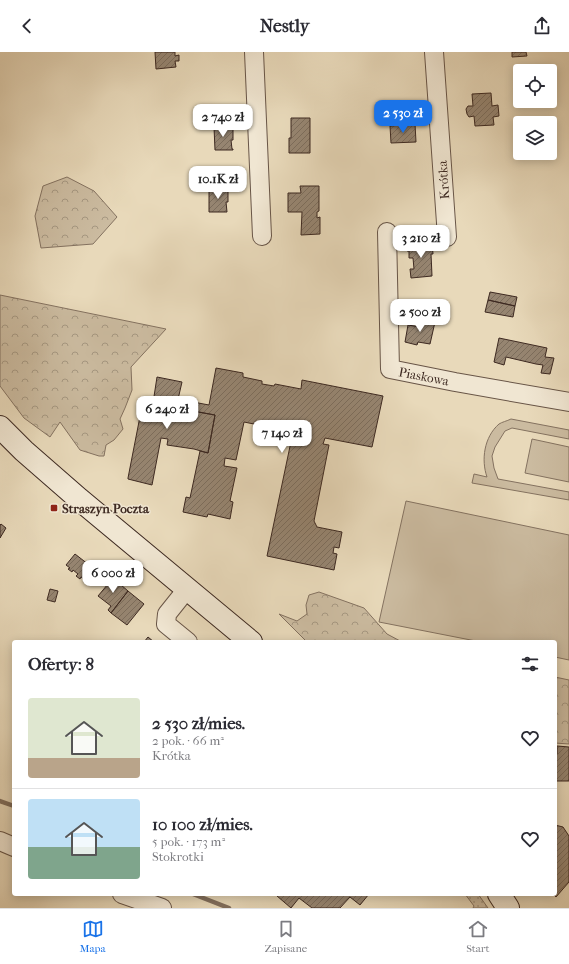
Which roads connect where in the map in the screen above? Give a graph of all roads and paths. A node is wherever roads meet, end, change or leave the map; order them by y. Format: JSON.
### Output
{"nodes":[{"id":1,"x":254,"y":52,"type":"edge"},
{"id":2,"x":434,"y":52,"type":"edge"},
{"id":3,"x":387,"y":232,"type":"dead end"},
{"id":4,"x":262,"y":236,"type":"dead end"},
{"id":5,"x":447,"y":237,"type":"dead end"},
{"id":6,"x":569,"y":402,"type":"edge"},
{"id":7,"x":0,"y":427,"type":"edge"},
{"id":8,"x":187,"y":589,"type":"junction"},
{"id":9,"x":186,"y":640,"type":"edge"},
{"id":10,"x":249,"y":640,"type":"edge"},
{"id":11,"x":0,"y":841,"type":"edge"},
{"id":12,"x":12,"y":846,"type":"edge"},
{"id":13,"x":128,"y":896,"type":"edge"},
{"id":14,"x":500,"y":896,"type":"edge"},
{"id":15,"x":162,"y":908,"type":"edge"},
{"id":16,"x":508,"y":908,"type":"edge"}],
"edges":[{"from":1,"to":4,"type":"street"},
{"from":2,"to":5,"type":"street","name":"Krótka"},
{"from":3,"to":6,"type":"street","name":"Piaskowa"},
{"from":7,"to":8,"type":"main road"},
{"from":8,"to":9,"type":"street"},
{"from":8,"to":10,"type":"main road"},
{"from":11,"to":12,"type":"street"},
{"from":13,"to":15,"type":"street"},
{"from":14,"to":16,"type":"main road"}]}
